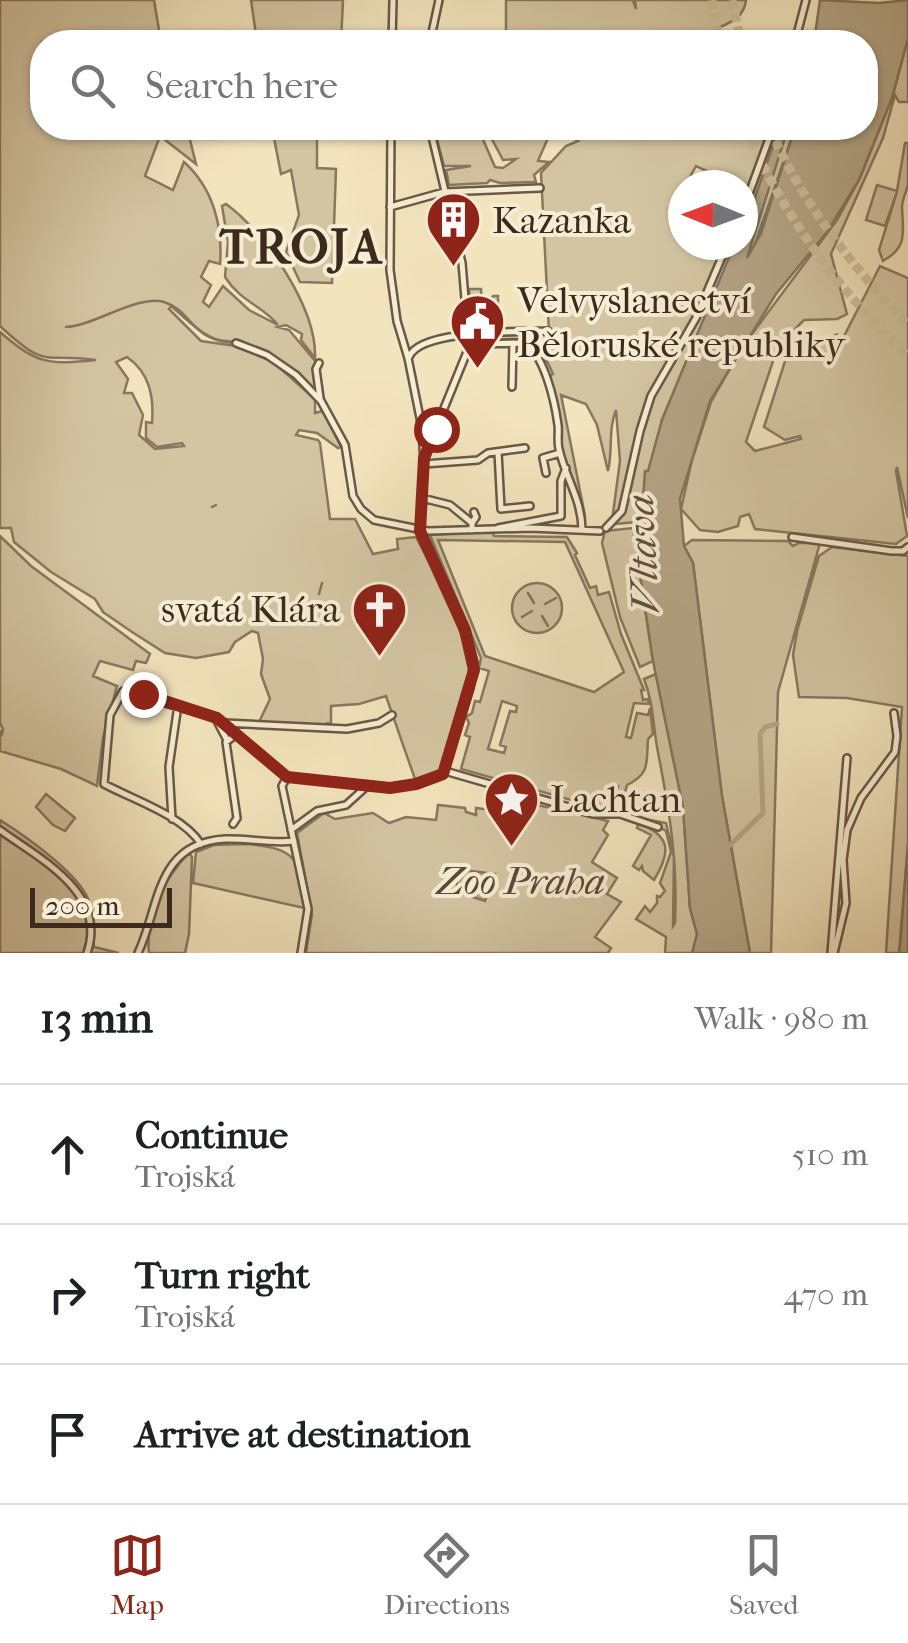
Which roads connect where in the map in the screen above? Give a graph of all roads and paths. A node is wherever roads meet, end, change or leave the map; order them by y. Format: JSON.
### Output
{"nodes":[{"id":1,"x":392,"y":0,"type":"edge"},
{"id":2,"x":439,"y":0,"type":"edge"},
{"id":3,"x":806,"y":0,"type":"edge"},
{"id":4,"x":392,"y":30,"type":"edge"},
{"id":5,"x":433,"y":30,"type":"edge"},
{"id":6,"x":798,"y":30,"type":"edge"},
{"id":7,"x":391,"y":140,"type":"edge"},
{"id":8,"x":433,"y":140,"type":"edge"},
{"id":9,"x":769,"y":140,"type":"edge"},
{"id":10,"x":758,"y":170,"type":"edge"},
{"id":11,"x":540,"y":188,"type":"dead end"},
{"id":12,"x":444,"y":192,"type":"junction"},
{"id":13,"x":390,"y":207,"type":"junction"},
{"id":14,"x":721,"y":260,"type":"edge"},
{"id":15,"x":548,"y":330,"type":"dead end"},
{"id":16,"x":467,"y":334,"type":"junction"},
{"id":17,"x":513,"y":343,"type":"junction"},
{"id":18,"x":236,"y":344,"type":"dead end"},
{"id":19,"x":469,"y":344,"type":"junction"},
{"id":20,"x":408,"y":358,"type":"junction"},
{"id":21,"x":319,"y":363,"type":"dead end"},
{"id":22,"x":512,"y":386,"type":"dead end"},
{"id":23,"x":321,"y":400,"type":"junction"},
{"id":24,"x":422,"y":428,"type":"junction"},
{"id":25,"x":434,"y":433,"type":"junction"},
{"id":26,"x":525,"y":448,"type":"dead end"},
{"id":27,"x":498,"y":452,"type":"junction"},
{"id":28,"x":560,"y":453,"type":"junction"},
{"id":29,"x":424,"y":461,"type":"junction"},
{"id":30,"x":566,"y":467,"type":"junction"},
{"id":31,"x":546,"y":472,"type":"dead end"},
{"id":32,"x":422,"y":498,"type":"junction"},
{"id":33,"x":530,"y":506,"type":"dead end"},
{"id":34,"x":474,"y":512,"type":"dead end"},
{"id":35,"x":472,"y":526,"type":"junction"},
{"id":36,"x":420,"y":528,"type":"junction"},
{"id":37,"x":495,"y":529,"type":"junction"},
{"id":38,"x":582,"y":530,"type":"junction"},
{"id":39,"x":792,"y":537,"type":"dead end"},
{"id":40,"x":908,"y":547,"type":"edge"},
{"id":41,"x":178,"y":705,"type":"junction"},
{"id":42,"x":894,"y":713,"type":"dead end"},
{"id":43,"x":392,"y":715,"type":"dead end"},
{"id":44,"x":217,"y":718,"type":"junction"},
{"id":45,"x":225,"y":723,"type":"junction"},
{"id":46,"x":230,"y":738,"type":"junction"},
{"id":47,"x":847,"y":758,"type":"dead end"},
{"id":48,"x":445,"y":771,"type":"junction"},
{"id":49,"x":287,"y":777,"type":"junction"},
{"id":50,"x":367,"y":786,"type":"junction"},
{"id":51,"x":172,"y":819,"type":"junction"},
{"id":52,"x":238,"y":820,"type":"dead end"},
{"id":53,"x":658,"y":827,"type":"dead end"},
{"id":54,"x":0,"y":830,"type":"edge"},
{"id":55,"x":291,"y":830,"type":"junction"},
{"id":56,"x":294,"y":841,"type":"junction"},
{"id":57,"x":198,"y":845,"type":"junction"},
{"id":58,"x":87,"y":953,"type":"edge"},
{"id":59,"x":138,"y":953,"type":"edge"},
{"id":60,"x":301,"y":953,"type":"edge"},
{"id":61,"x":832,"y":953,"type":"edge"}],
"edges":[{"from":1,"to":4,"type":"street"},
{"from":2,"to":5,"type":"street"},
{"from":3,"to":6,"type":"street"},
{"from":7,"to":13,"type":"street"},
{"from":8,"to":12,"type":"street"},
{"from":9,"to":10,"type":"street"},
{"from":11,"to":12,"type":"street"},
{"from":12,"to":13,"type":"street"},
{"from":12,"to":16,"type":"street"},
{"from":13,"to":20,"type":"street"},
{"from":14,"to":38,"type":"street"},
{"from":15,"to":16,"type":"street"},
{"from":16,"to":19,"type":"street"},
{"from":16,"to":20,"type":"street"},
{"from":17,"to":19,"type":"street"},
{"from":17,"to":22,"type":"street"},
{"from":17,"to":28,"type":"street"},
{"from":18,"to":23,"type":"street"},
{"from":19,"to":25,"type":"street"},
{"from":20,"to":24,"type":"street"},
{"from":21,"to":23,"type":"street"},
{"from":23,"to":36,"type":"street"},
{"from":24,"to":25,"type":"street"},
{"from":24,"to":29,"type":"street"},
{"from":25,"to":29,"type":"street"},
{"from":26,"to":27,"type":"street"},
{"from":27,"to":29,"type":"street"},
{"from":27,"to":33,"type":"street"},
{"from":28,"to":30,"type":"street"},
{"from":28,"to":31,"type":"street"},
{"from":29,"to":32,"type":"street"},
{"from":30,"to":37,"type":"street"},
{"from":30,"to":38,"type":"street"},
{"from":32,"to":35,"type":"street"},
{"from":32,"to":36,"type":"street"},
{"from":34,"to":35,"type":"street"},
{"from":35,"to":36,"type":"street"},
{"from":35,"to":37,"type":"street"},
{"from":36,"to":48,"type":"street"},
{"from":37,"to":38,"type":"street"},
{"from":39,"to":40,"type":"street"},
{"from":41,"to":44,"type":"street"},
{"from":41,"to":51,"type":"street"},
{"from":41,"to":51,"type":"street"},
{"from":42,"to":61,"type":"street"},
{"from":43,"to":45,"type":"street"},
{"from":44,"to":45,"type":"street"},
{"from":44,"to":46,"type":"street"},
{"from":45,"to":46,"type":"street"},
{"from":46,"to":49,"type":"street"},
{"from":46,"to":52,"type":"street"},
{"from":47,"to":61,"type":"street"},
{"from":48,"to":50,"type":"street"},
{"from":48,"to":53,"type":"street"},
{"from":49,"to":50,"type":"street"},
{"from":49,"to":55,"type":"street"},
{"from":50,"to":55,"type":"street"},
{"from":51,"to":57,"type":"street"},
{"from":54,"to":58,"type":"street"},
{"from":55,"to":56,"type":"street"},
{"from":56,"to":57,"type":"street"},
{"from":56,"to":60,"type":"street"},
{"from":57,"to":59,"type":"street"}]}
